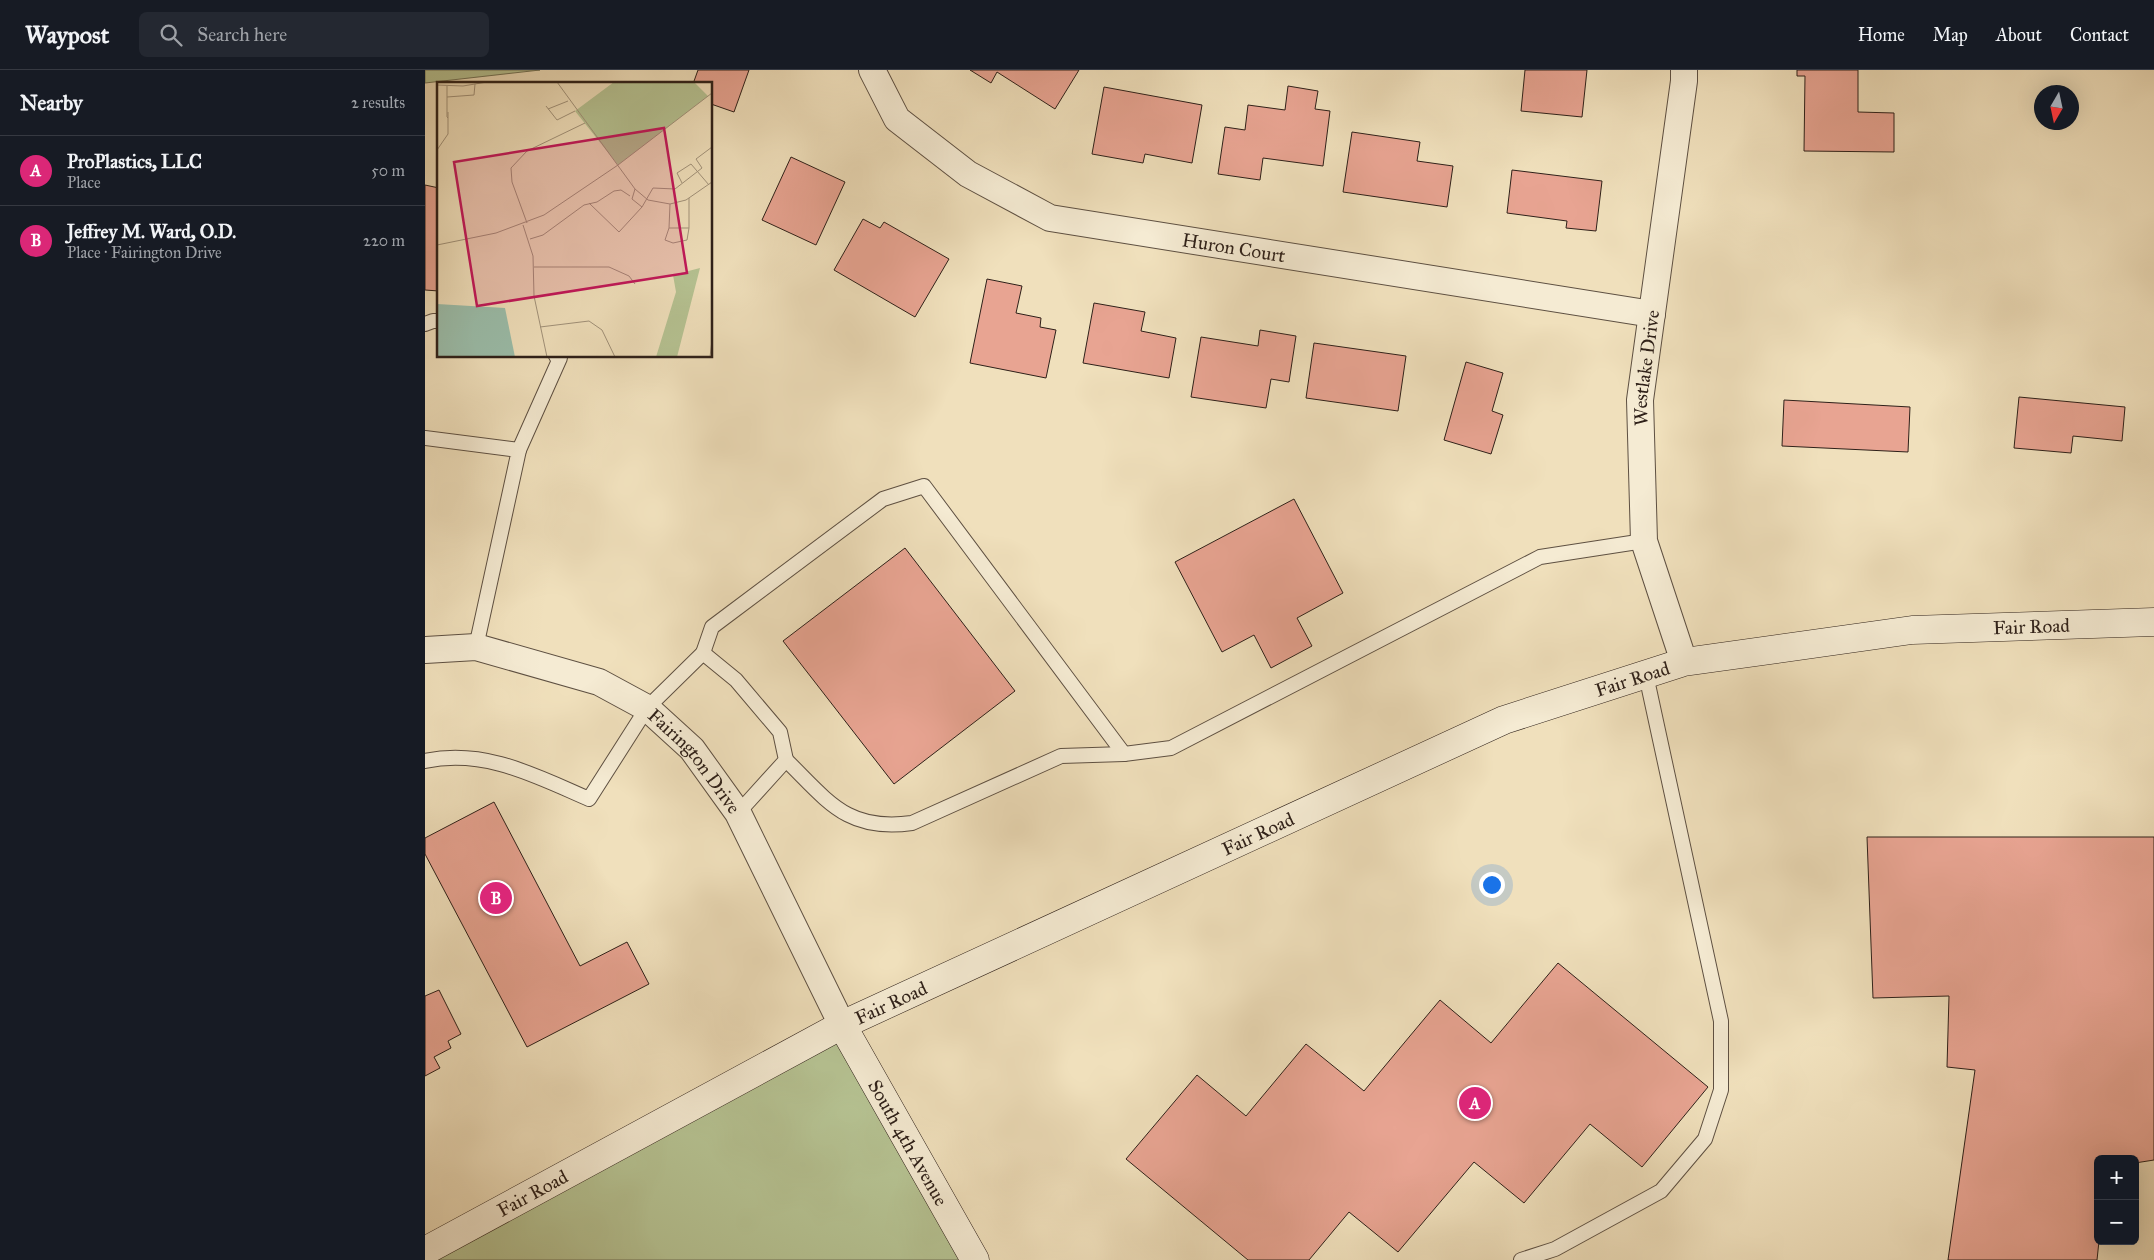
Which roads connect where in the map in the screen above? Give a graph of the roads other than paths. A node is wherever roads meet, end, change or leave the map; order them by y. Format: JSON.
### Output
{"nodes":[{"id":1,"x":872,"y":70,"type":"edge"},
{"id":2,"x":1684,"y":70,"type":"edge"},
{"id":3,"x":1652,"y":314,"type":"junction"},
{"id":4,"x":437,"y":321,"type":"edge"},
{"id":5,"x":425,"y":324,"type":"edge"},
{"id":6,"x":560,"y":358,"type":"edge"},
{"id":7,"x":425,"y":438,"type":"edge"},
{"id":8,"x":519,"y":450,"type":"junction"},
{"id":9,"x":1644,"y":540,"type":"junction"},
{"id":10,"x":2154,"y":622,"type":"edge"},
{"id":11,"x":476,"y":647,"type":"junction"},
{"id":12,"x":425,"y":650,"type":"edge"},
{"id":13,"x":703,"y":652,"type":"junction"},
{"id":14,"x":1684,"y":662,"type":"junction"},
{"id":15,"x":1646,"y":675,"type":"junction"},
{"id":16,"x":647,"y":708,"type":"junction"},
{"id":17,"x":1124,"y":754,"type":"junction"},
{"id":18,"x":785,"y":760,"type":"junction"},
{"id":19,"x":425,"y":761,"type":"edge"},
{"id":20,"x":738,"y":813,"type":"junction"},
{"id":21,"x":842,"y":1025,"type":"junction"},
{"id":22,"x":425,"y":1251,"type":"edge"},
{"id":23,"x":975,"y":1260,"type":"edge"},
{"id":24,"x":1521,"y":1260,"type":"edge"}],
"edges":[{"from":1,"to":3,"type":"street","name":"Huron Court"},
{"from":2,"to":3,"type":"street","name":"Westlake Drive"},
{"from":3,"to":9,"type":"street","name":"Westlake Drive"},
{"from":4,"to":5,"type":"lane"},
{"from":6,"to":8,"type":"lane"},
{"from":7,"to":8,"type":"lane"},
{"from":8,"to":11,"type":"lane"},
{"from":9,"to":14,"type":"street","name":"Westlake Drive"},
{"from":9,"to":17,"type":"lane"},
{"from":10,"to":14,"type":"main road","name":"Fair Road"},
{"from":11,"to":12,"type":"street","name":"Fairington Drive"},
{"from":11,"to":16,"type":"street","name":"Fairington Drive"},
{"from":13,"to":16,"type":"lane"},
{"from":13,"to":17,"type":"lane"},
{"from":13,"to":18,"type":"lane"},
{"from":14,"to":15,"type":"main road","name":"Fair Road"},
{"from":15,"to":21,"type":"main road","name":"Fair Road"},
{"from":15,"to":24,"type":"lane"},
{"from":16,"to":19,"type":"lane"},
{"from":16,"to":20,"type":"street","name":"Fairington Drive"},
{"from":17,"to":18,"type":"lane"},
{"from":18,"to":20,"type":"lane"},
{"from":20,"to":21,"type":"street","name":"Fairington Drive"},
{"from":21,"to":22,"type":"main road","name":"Fair Road"},
{"from":21,"to":23,"type":"main road","name":"South 4th Avenue"}]}
